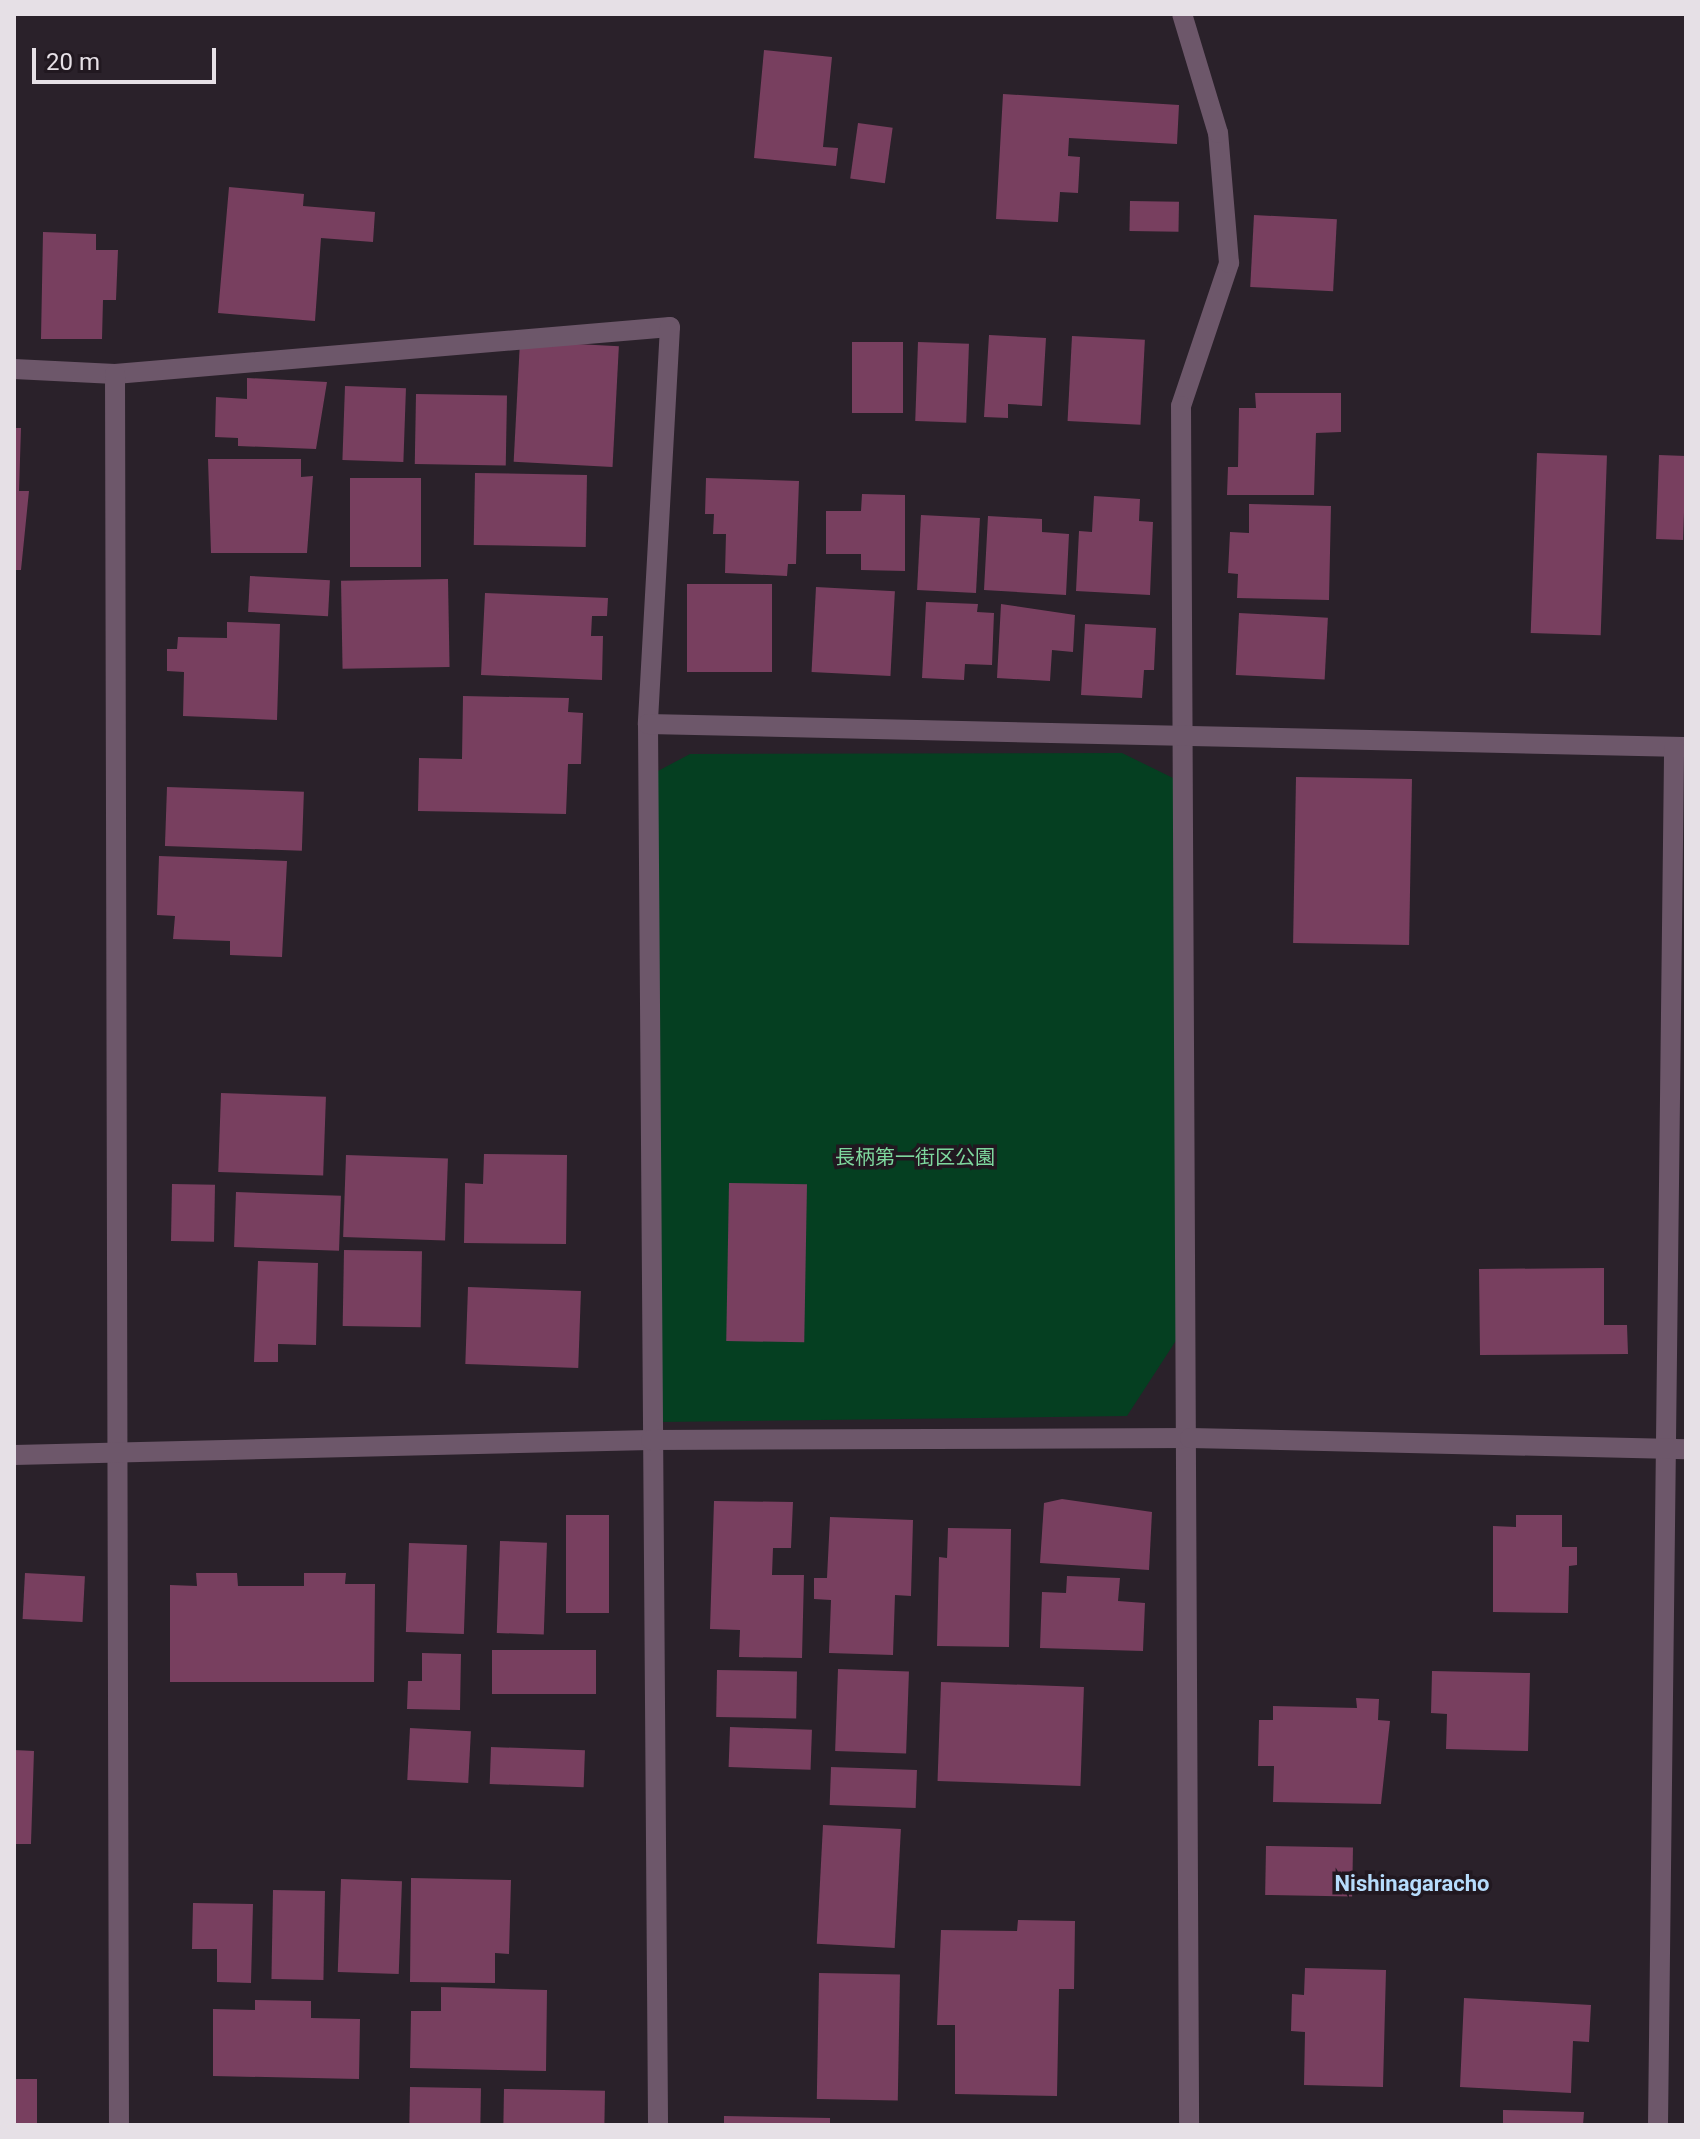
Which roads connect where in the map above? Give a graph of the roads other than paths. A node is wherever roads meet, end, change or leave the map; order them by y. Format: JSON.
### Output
{"nodes":[{"id":1,"x":1182,"y":14,"type":"edge"},
{"id":2,"x":14,"y":369,"type":"edge"},
{"id":3,"x":115,"y":374,"type":"junction"},
{"id":4,"x":648,"y":724,"type":"junction"},
{"id":5,"x":1186,"y":734,"type":"junction"},
{"id":6,"x":1680,"y":747,"type":"edge"},
{"id":7,"x":1190,"y":1438,"type":"junction"},
{"id":8,"x":651,"y":1440,"type":"junction"},
{"id":9,"x":1665,"y":1449,"type":"junction"},
{"id":10,"x":1686,"y":1449,"type":"edge"},
{"id":11,"x":14,"y":1455,"type":"edge"},
{"id":12,"x":118,"y":1456,"type":"junction"},
{"id":13,"x":119,"y":2125,"type":"edge"},
{"id":14,"x":658,"y":2125,"type":"edge"},
{"id":15,"x":1189,"y":2125,"type":"edge"},
{"id":16,"x":1658,"y":2125,"type":"edge"}],
"edges":[{"from":1,"to":5,"type":"street"},
{"from":2,"to":3,"type":"street"},
{"from":3,"to":4,"type":"street"},
{"from":3,"to":12,"type":"street"},
{"from":4,"to":5,"type":"street"},
{"from":4,"to":8,"type":"street"},
{"from":5,"to":6,"type":"street"},
{"from":5,"to":7,"type":"street"},
{"from":6,"to":9,"type":"street"},
{"from":7,"to":8,"type":"street"},
{"from":7,"to":9,"type":"street"},
{"from":7,"to":15,"type":"street"},
{"from":8,"to":12,"type":"street"},
{"from":8,"to":14,"type":"street"},
{"from":9,"to":10,"type":"street"},
{"from":9,"to":16,"type":"street"},
{"from":11,"to":12,"type":"street"},
{"from":12,"to":13,"type":"street"}]}
